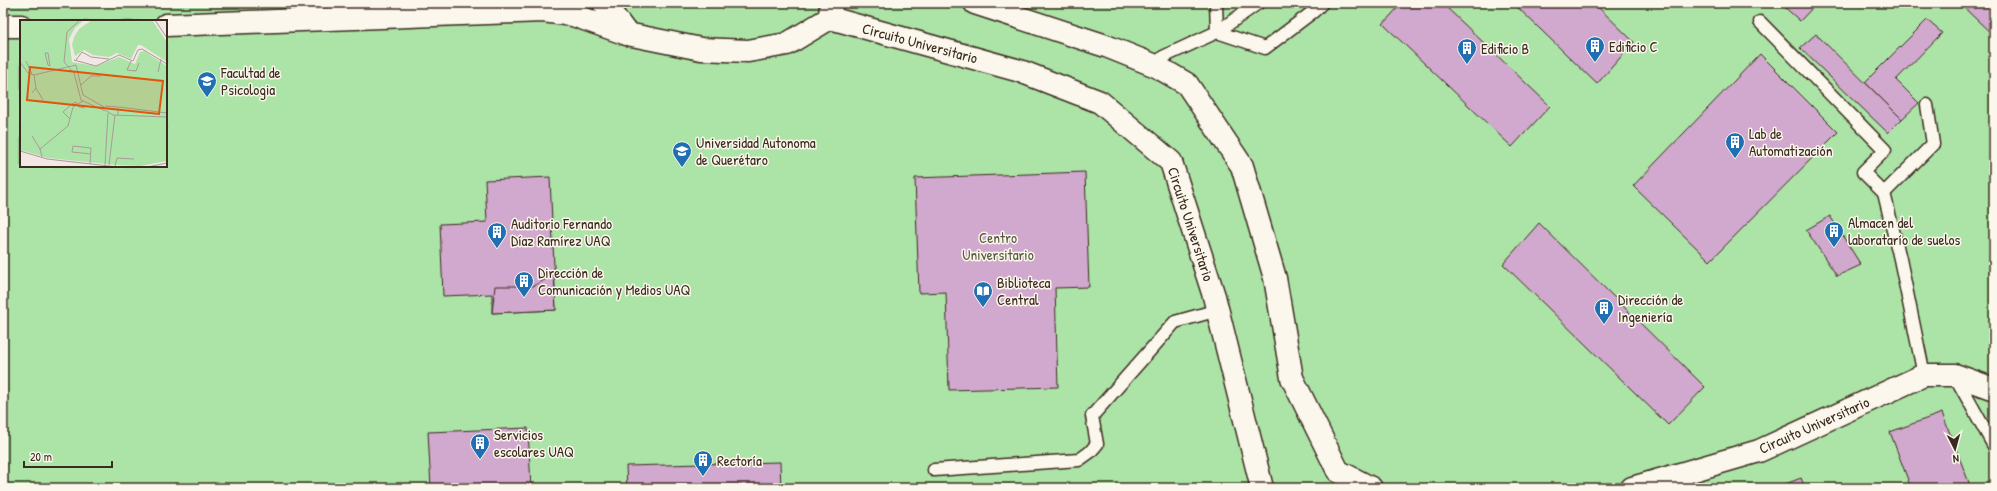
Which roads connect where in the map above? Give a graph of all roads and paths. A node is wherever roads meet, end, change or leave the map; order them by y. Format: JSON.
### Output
{"nodes":[{"id":1,"x":604,"y":3,"type":"edge"},
{"id":2,"x":976,"y":3,"type":"edge"},
{"id":3,"x":1216,"y":3,"type":"edge"},
{"id":4,"x":1258,"y":3,"type":"edge"},
{"id":5,"x":1322,"y":3,"type":"edge"},
{"id":6,"x":830,"y":11,"type":"edge"},
{"id":7,"x":1760,"y":22,"type":"dead end"},
{"id":8,"x":167,"y":25,"type":"edge"},
{"id":9,"x":3,"y":26,"type":"edge"},
{"id":10,"x":20,"y":26,"type":"edge"},
{"id":11,"x":1217,"y":32,"type":"junction"},
{"id":12,"x":627,"y":34,"type":"junction"},
{"id":13,"x":1156,"y":66,"type":"junction"},
{"id":14,"x":1927,"y":105,"type":"dead end"},
{"id":15,"x":1884,"y":193,"type":"junction"},
{"id":16,"x":1218,"y":310,"type":"junction"},
{"id":17,"x":1924,"y":375,"type":"junction"},
{"id":18,"x":1955,"y":375,"type":"junction"},
{"id":19,"x":1994,"y":389,"type":"edge"},
{"id":20,"x":1994,"y":446,"type":"edge"},
{"id":21,"x":934,"y":470,"type":"dead end"},
{"id":22,"x":1684,"y":481,"type":"edge"},
{"id":23,"x":1262,"y":488,"type":"edge"},
{"id":24,"x":1371,"y":488,"type":"edge"},
{"id":25,"x":1632,"y":488,"type":"edge"}],
"edges":[{"from":1,"to":12,"type":"street"},
{"from":2,"to":13,"type":"street"},
{"from":3,"to":11,"type":"lane"},
{"from":4,"to":11,"type":"lane"},
{"from":5,"to":11,"type":"lane"},
{"from":6,"to":12,"type":"street"},
{"from":6,"to":16,"type":"street","name":"Circuito Universitario"},
{"from":7,"to":15,"type":"lane"},
{"from":8,"to":12,"type":"street"},
{"from":9,"to":10,"type":"street"},
{"from":11,"to":13,"type":"lane"},
{"from":13,"to":24,"type":"street"},
{"from":14,"to":15,"type":"lane"},
{"from":15,"to":17,"type":"lane"},
{"from":16,"to":21,"type":"lane"},
{"from":16,"to":23,"type":"street","name":"Circuito Universitario"},
{"from":17,"to":18,"type":"street","name":"Circuito Universitario"},
{"from":17,"to":22,"type":"street","name":"Circuito Universitario"},
{"from":18,"to":19,"type":"street","name":"Circuito Universitario"},
{"from":18,"to":20,"type":"lane"},
{"from":22,"to":25,"type":"street","name":"Circuito Universitario"}]}
